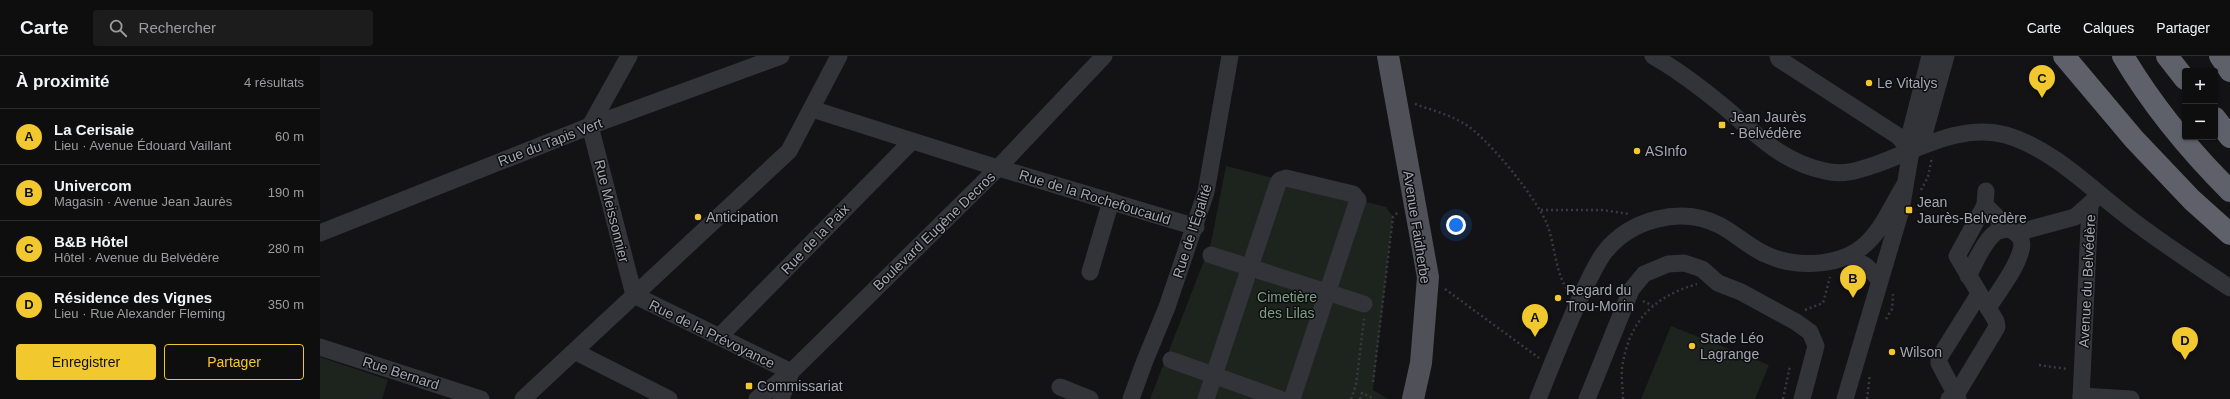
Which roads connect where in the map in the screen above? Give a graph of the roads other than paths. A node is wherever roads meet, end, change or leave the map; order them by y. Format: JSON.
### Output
{"nodes":[{"id":1,"x":629,"y":56,"type":"edge"},
{"id":2,"x":781,"y":56,"type":"edge"},
{"id":3,"x":839,"y":56,"type":"edge"},
{"id":4,"x":1104,"y":56,"type":"edge"},
{"id":5,"x":1230,"y":56,"type":"edge"},
{"id":6,"x":1388,"y":56,"type":"edge"},
{"id":7,"x":1654,"y":56,"type":"edge"},
{"id":8,"x":1778,"y":56,"type":"edge"},
{"id":9,"x":1930,"y":56,"type":"edge"},
{"id":10,"x":1946,"y":56,"type":"edge"},
{"id":11,"x":2064,"y":56,"type":"edge"},
{"id":12,"x":2123,"y":56,"type":"edge"},
{"id":13,"x":2167,"y":56,"type":"edge"},
{"id":14,"x":2220,"y":56,"type":"edge"},
{"id":15,"x":2230,"y":71,"type":"edge"},
{"id":16,"x":2182,"y":75,"type":"edge"},
{"id":17,"x":812,"y":109,"type":"junction"},
{"id":18,"x":2218,"y":122,"type":"edge"},
{"id":19,"x":590,"y":126,"type":"junction"},
{"id":20,"x":2230,"y":137,"type":"edge"},
{"id":21,"x":911,"y":142,"type":"junction"},
{"id":22,"x":1911,"y":151,"type":"junction"},
{"id":23,"x":998,"y":168,"type":"junction"},
{"id":24,"x":1911,"y":190,"type":"junction"},
{"id":25,"x":2230,"y":191,"type":"edge"},
{"id":26,"x":2094,"y":199,"type":"junction"},
{"id":27,"x":1111,"y":201,"type":"junction"},
{"id":28,"x":1196,"y":227,"type":"junction"},
{"id":29,"x":2009,"y":232,"type":"junction"},
{"id":30,"x":320,"y":233,"type":"edge"},
{"id":31,"x":2230,"y":234,"type":"edge"},
{"id":32,"x":1211,"y":255,"type":"dead end"},
{"id":33,"x":1848,"y":256,"type":"junction"},
{"id":34,"x":1249,"y":267,"type":"junction"},
{"id":35,"x":1090,"y":272,"type":"dead end"},
{"id":36,"x":1968,"y":276,"type":"junction"},
{"id":37,"x":1879,"y":279,"type":"junction"},
{"id":38,"x":2230,"y":288,"type":"edge"},
{"id":39,"x":1328,"y":292,"type":"junction"},
{"id":40,"x":1979,"y":294,"type":"junction"},
{"id":41,"x":634,"y":295,"type":"junction"},
{"id":42,"x":1364,"y":304,"type":"road end"},
{"id":43,"x":1988,"y":308,"type":"junction"},
{"id":44,"x":719,"y":337,"type":"junction"},
{"id":45,"x":320,"y":347,"type":"edge"},
{"id":46,"x":576,"y":352,"type":"junction"},
{"id":47,"x":1171,"y":360,"type":"dead end"},
{"id":48,"x":791,"y":372,"type":"junction"},
{"id":49,"x":1213,"y":376,"type":"junction"},
{"id":50,"x":1060,"y":387,"type":"dead end"},
{"id":51,"x":1955,"y":398,"type":"edge"},
{"id":52,"x":2081,"y":398,"type":"edge"},
{"id":53,"x":481,"y":399,"type":"edge"},
{"id":54,"x":523,"y":399,"type":"edge"},
{"id":55,"x":669,"y":399,"type":"edge"},
{"id":56,"x":757,"y":399,"type":"edge"},
{"id":57,"x":781,"y":399,"type":"edge"},
{"id":58,"x":1090,"y":399,"type":"edge"},
{"id":59,"x":1131,"y":399,"type":"edge"},
{"id":60,"x":1206,"y":399,"type":"edge"},
{"id":61,"x":1280,"y":399,"type":"edge"},
{"id":62,"x":1292,"y":399,"type":"edge"},
{"id":63,"x":1413,"y":399,"type":"edge"},
{"id":64,"x":1538,"y":399,"type":"edge"},
{"id":65,"x":1587,"y":399,"type":"edge"},
{"id":66,"x":1802,"y":399,"type":"edge"},
{"id":67,"x":1844,"y":399,"type":"edge"},
{"id":68,"x":2131,"y":399,"type":"edge"}],
"edges":[{"from":1,"to":19,"type":"street"},
{"from":2,"to":19,"type":"street","name":"Rue du Tapis Vert"},
{"from":3,"to":17,"type":"street"},
{"from":4,"to":23,"type":"street","name":"Boulevard Eugène Decros"},
{"from":5,"to":28,"type":"street","name":"Rue de l'Égalité"},
{"from":6,"to":63,"type":"main road","name":"Avenue Faidherbe"},
{"from":7,"to":22,"type":"street","name":"Avenue du Belvédère"},
{"from":8,"to":22,"type":"street"},
{"from":9,"to":22,"type":"street"},
{"from":10,"to":22,"type":"street"},
{"from":11,"to":31,"type":"highway"},
{"from":12,"to":25,"type":"highway"},
{"from":13,"to":16,"type":"highway"},
{"from":14,"to":15,"type":"highway"},
{"from":17,"to":21,"type":"street","name":"Rue de la Rochefoucauld"},
{"from":17,"to":41,"type":"street"},
{"from":18,"to":20,"type":"highway"},
{"from":19,"to":30,"type":"street","name":"Rue du Tapis Vert"},
{"from":19,"to":41,"type":"street","name":"Rue Meissonnier"},
{"from":21,"to":23,"type":"street","name":"Rue de la Rochefoucauld"},
{"from":21,"to":44,"type":"street","name":"Rue de la Paix"},
{"from":22,"to":24,"type":"street"},
{"from":22,"to":26,"type":"street","name":"Avenue du Belvédère"},
{"from":23,"to":27,"type":"street","name":"Rue de la Rochefoucauld"},
{"from":23,"to":48,"type":"street","name":"Boulevard Eugène Decros"},
{"from":24,"to":33,"type":"street"},
{"from":24,"to":37,"type":"street"},
{"from":26,"to":29,"type":"street"},
{"from":26,"to":38,"type":"street"},
{"from":26,"to":52,"type":"street","name":"Avenue du Belvédère"},
{"from":27,"to":28,"type":"street","name":"Rue de la Rochefoucauld"},
{"from":27,"to":35,"type":"street"},
{"from":28,"to":59,"type":"street","name":"Rue de l'Égalité"},
{"from":29,"to":36,"type":"street"},
{"from":29,"to":36,"type":"street"},
{"from":29,"to":43,"type":"street"},
{"from":32,"to":34,"type":"street"},
{"from":33,"to":37,"type":"street"},
{"from":33,"to":64,"type":"street"},
{"from":34,"to":39,"type":"street"},
{"from":34,"to":39,"type":"street"},
{"from":34,"to":49,"type":"street"},
{"from":36,"to":40,"type":"street"},
{"from":37,"to":67,"type":"street"},
{"from":39,"to":42,"type":"street"},
{"from":39,"to":62,"type":"street"},
{"from":40,"to":43,"type":"street"},
{"from":40,"to":51,"type":"street"},
{"from":41,"to":44,"type":"street","name":"Rue de la Prévoyance"},
{"from":41,"to":46,"type":"street"},
{"from":43,"to":51,"type":"street"},
{"from":44,"to":48,"type":"street","name":"Rue de la Prévoyance"},
{"from":45,"to":53,"type":"street","name":"Rue Bernard"},
{"from":46,"to":54,"type":"street"},
{"from":46,"to":55,"type":"street"},
{"from":47,"to":49,"type":"street"},
{"from":48,"to":56,"type":"street","name":"Boulevard Eugène Decros"},
{"from":48,"to":57,"type":"street"},
{"from":49,"to":60,"type":"street"},
{"from":49,"to":61,"type":"street"},
{"from":50,"to":58,"type":"street"},
{"from":52,"to":68,"type":"street"},
{"from":65,"to":66,"type":"street"}]}
